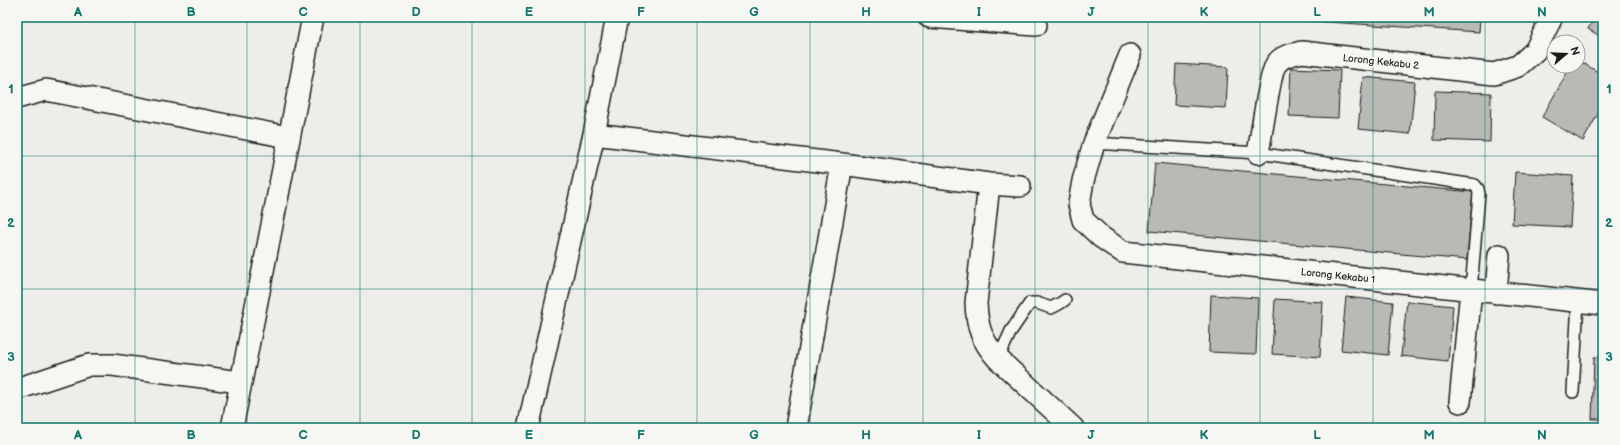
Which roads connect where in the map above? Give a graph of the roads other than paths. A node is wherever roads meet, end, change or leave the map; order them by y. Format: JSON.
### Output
{"nodes":[{"id":1,"x":313,"y":17,"type":"edge"},
{"id":2,"x":617,"y":17,"type":"edge"},
{"id":3,"x":929,"y":17,"type":"edge"},
{"id":4,"x":1552,"y":17,"type":"edge"},
{"id":5,"x":1036,"y":25,"type":"dead end"},
{"id":6,"x":1130,"y":55,"type":"dead end"},
{"id":7,"x":17,"y":98,"type":"edge"},
{"id":8,"x":594,"y":134,"type":"junction"},
{"id":9,"x":288,"y":137,"type":"junction"},
{"id":10,"x":1094,"y":143,"type":"junction"},
{"id":11,"x":1258,"y":153,"type":"junction"},
{"id":12,"x":842,"y":164,"type":"junction"},
{"id":13,"x":989,"y":184,"type":"junction"},
{"id":14,"x":1020,"y":186,"type":"dead end"},
{"id":15,"x":1499,"y":255,"type":"dead end"},
{"id":16,"x":1471,"y":290,"type":"junction"},
{"id":17,"x":1496,"y":292,"type":"junction"},
{"id":18,"x":1065,"y":300,"type":"dead end"},
{"id":19,"x":1578,"y":301,"type":"junction"},
{"id":20,"x":1603,"y":304,"type":"edge"},
{"id":21,"x":998,"y":359,"type":"junction"},
{"id":22,"x":240,"y":382,"type":"junction"},
{"id":23,"x":17,"y":389,"type":"edge"},
{"id":24,"x":1574,"y":392,"type":"dead end"},
{"id":25,"x":1460,"y":402,"type":"dead end"},
{"id":26,"x":232,"y":428,"type":"edge"},
{"id":27,"x":528,"y":428,"type":"edge"},
{"id":28,"x":796,"y":428,"type":"edge"},
{"id":29,"x":1073,"y":428,"type":"edge"}],
"edges":[{"from":1,"to":9,"type":"street"},
{"from":2,"to":8,"type":"street"},
{"from":3,"to":5,"type":"street"},
{"from":4,"to":11,"type":"street","name":"Lorong Kekabu 2"},
{"from":6,"to":10,"type":"street"},
{"from":7,"to":9,"type":"street"},
{"from":8,"to":12,"type":"street"},
{"from":8,"to":27,"type":"street"},
{"from":9,"to":22,"type":"street"},
{"from":10,"to":11,"type":"lane"},
{"from":10,"to":16,"type":"street","name":"Lorong Kekabu 1"},
{"from":11,"to":16,"type":"lane"},
{"from":12,"to":13,"type":"street"},
{"from":12,"to":28,"type":"street"},
{"from":13,"to":14,"type":"street"},
{"from":13,"to":21,"type":"street"},
{"from":15,"to":17,"type":"street"},
{"from":16,"to":17,"type":"street","name":"Lorong Kekabu 1"},
{"from":16,"to":25,"type":"street"},
{"from":17,"to":19,"type":"street","name":"Lorong Kekabu 1"},
{"from":18,"to":21,"type":"lane"},
{"from":19,"to":20,"type":"street","name":"Lorong Kekabu 1"},
{"from":19,"to":24,"type":"lane"},
{"from":21,"to":29,"type":"street"},
{"from":22,"to":23,"type":"street"},
{"from":22,"to":26,"type":"street"}]}
